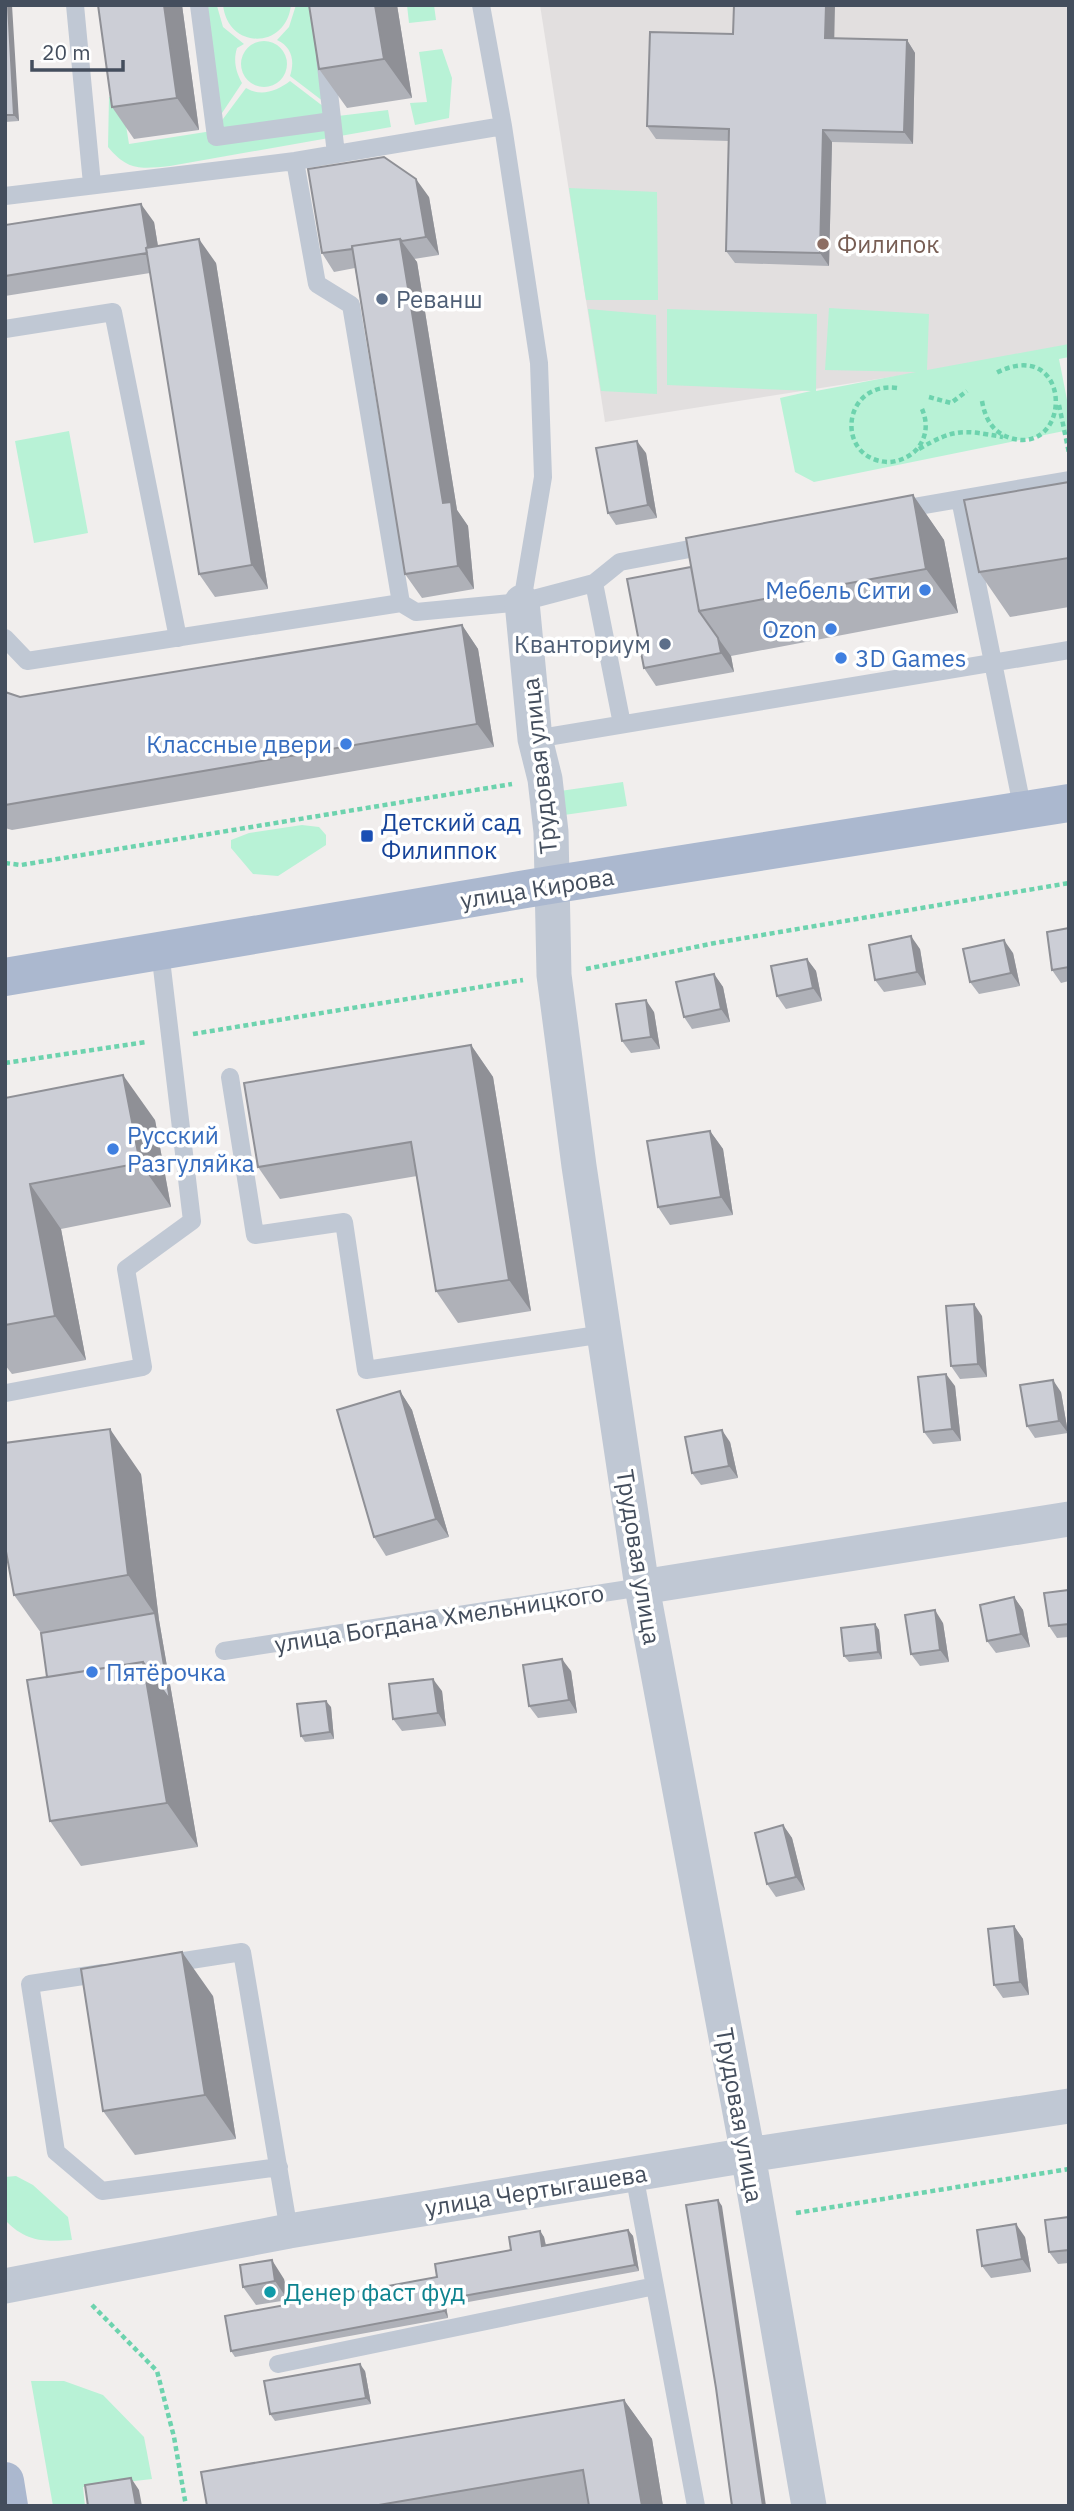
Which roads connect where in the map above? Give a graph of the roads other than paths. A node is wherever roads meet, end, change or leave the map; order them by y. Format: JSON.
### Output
{"nodes":[{"id":1,"x":75,"y":5,"type":"edge"},
{"id":2,"x":199,"y":5,"type":"edge"},
{"id":3,"x":481,"y":5,"type":"edge"},
{"id":4,"x":323,"y":44,"type":"edge"},
{"id":5,"x":332,"y":121,"type":"junction"},
{"id":6,"x":503,"y":126,"type":"junction"},
{"id":7,"x":336,"y":154,"type":"junction"},
{"id":8,"x":295,"y":161,"type":"junction"},
{"id":9,"x":92,"y":184,"type":"junction"},
{"id":10,"x":5,"y":196,"type":"edge"},
{"id":11,"x":5,"y":329,"type":"edge"},
{"id":12,"x":1069,"y":480,"type":"edge"},
{"id":13,"x":960,"y":499,"type":"junction"},
{"id":14,"x":878,"y":514,"type":"edge"},
{"id":15,"x":729,"y":542,"type":"edge"},
{"id":16,"x":594,"y":583,"type":"junction"},
{"id":17,"x":522,"y":602,"type":"junction"},
{"id":18,"x":401,"y":603,"type":"junction"},
{"id":19,"x":5,"y":638,"type":"edge"},
{"id":20,"x":178,"y":638,"type":"junction"},
{"id":21,"x":1069,"y":650,"type":"edge"},
{"id":22,"x":991,"y":663,"type":"junction"},
{"id":23,"x":622,"y":724,"type":"junction"},
{"id":24,"x":535,"y":739,"type":"junction"},
{"id":25,"x":1069,"y":803,"type":"edge"},
{"id":26,"x":1023,"y":811,"type":"junction"},
{"id":27,"x":550,"y":885,"type":"junction"},
{"id":28,"x":160,"y":951,"type":"junction"},
{"id":29,"x":5,"y":977,"type":"edge"},
{"id":30,"x":230,"y":1077,"type":"dead end"},
{"id":31,"x":604,"y":1334,"type":"junction"},
{"id":32,"x":6,"y":1393,"type":"edge"},
{"id":33,"x":1069,"y":1519,"type":"edge"},
{"id":34,"x":642,"y":1587,"type":"junction"},
{"id":35,"x":224,"y":1651,"type":"dead end"},
{"id":36,"x":149,"y":1966,"type":"edge"},
{"id":37,"x":122,"y":1970,"type":"edge"},
{"id":38,"x":1069,"y":2106,"type":"edge"},
{"id":39,"x":748,"y":2155,"type":"junction"},
{"id":40,"x":279,"y":2167,"type":"junction"},
{"id":41,"x":634,"y":2174,"type":"junction"},
{"id":42,"x":289,"y":2231,"type":"junction"},
{"id":43,"x":5,"y":2286,"type":"edge"},
{"id":44,"x":655,"y":2286,"type":"junction"},
{"id":45,"x":278,"y":2364,"type":"dead end"},
{"id":46,"x":5,"y":2481,"type":"edge"},
{"id":47,"x":9,"y":2506,"type":"edge"},
{"id":48,"x":695,"y":2506,"type":"edge"},
{"id":49,"x":809,"y":2506,"type":"edge"}],
"edges":[{"from":1,"to":9,"type":"lane"},
{"from":2,"to":5,"type":"lane"},
{"from":3,"to":6,"type":"lane"},
{"from":4,"to":5,"type":"lane"},
{"from":5,"to":7,"type":"lane"},
{"from":6,"to":7,"type":"lane"},
{"from":6,"to":17,"type":"lane"},
{"from":7,"to":8,"type":"lane"},
{"from":8,"to":9,"type":"lane"},
{"from":8,"to":18,"type":"lane"},
{"from":9,"to":10,"type":"lane"},
{"from":11,"to":20,"type":"lane"},
{"from":12,"to":13,"type":"lane"},
{"from":13,"to":14,"type":"lane"},
{"from":13,"to":22,"type":"lane"},
{"from":15,"to":16,"type":"lane"},
{"from":16,"to":17,"type":"lane"},
{"from":16,"to":23,"type":"lane"},
{"from":17,"to":18,"type":"lane"},
{"from":17,"to":24,"type":"street","name":"Трудовая улица"},
{"from":18,"to":20,"type":"lane"},
{"from":19,"to":20,"type":"lane"},
{"from":21,"to":22,"type":"lane"},
{"from":22,"to":23,"type":"lane"},
{"from":22,"to":26,"type":"lane"},
{"from":23,"to":24,"type":"lane"},
{"from":24,"to":27,"type":"street","name":"Трудовая улица"},
{"from":25,"to":26,"type":"main road","name":"улица Кирова"},
{"from":26,"to":27,"type":"main road","name":"улица Кирова"},
{"from":27,"to":28,"type":"main road","name":"улица Кирова"},
{"from":27,"to":31,"type":"street","name":"Трудовая улица"},
{"from":28,"to":29,"type":"main road","name":"улица Кирова"},
{"from":28,"to":32,"type":"lane"},
{"from":30,"to":31,"type":"lane"},
{"from":31,"to":34,"type":"street","name":"Трудовая улица"},
{"from":33,"to":34,"type":"street","name":"улица Богдана Хмельницкого"},
{"from":34,"to":35,"type":"lane","name":"улица Богдана Хмельницкого"},
{"from":34,"to":39,"type":"street","name":"Трудовая улица"},
{"from":36,"to":40,"type":"lane"},
{"from":37,"to":40,"type":"lane"},
{"from":38,"to":39,"type":"street","name":"улица Чертыгашева"},
{"from":39,"to":41,"type":"street","name":"улица Чертыгашева"},
{"from":39,"to":49,"type":"street","name":"Трудовая улица"},
{"from":40,"to":42,"type":"lane"},
{"from":41,"to":42,"type":"street","name":"улица Чертыгашева"},
{"from":41,"to":44,"type":"lane"},
{"from":42,"to":43,"type":"street","name":"улица Чертыгашева"},
{"from":44,"to":45,"type":"lane"},
{"from":44,"to":48,"type":"lane"},
{"from":46,"to":47,"type":"main road"}]}
